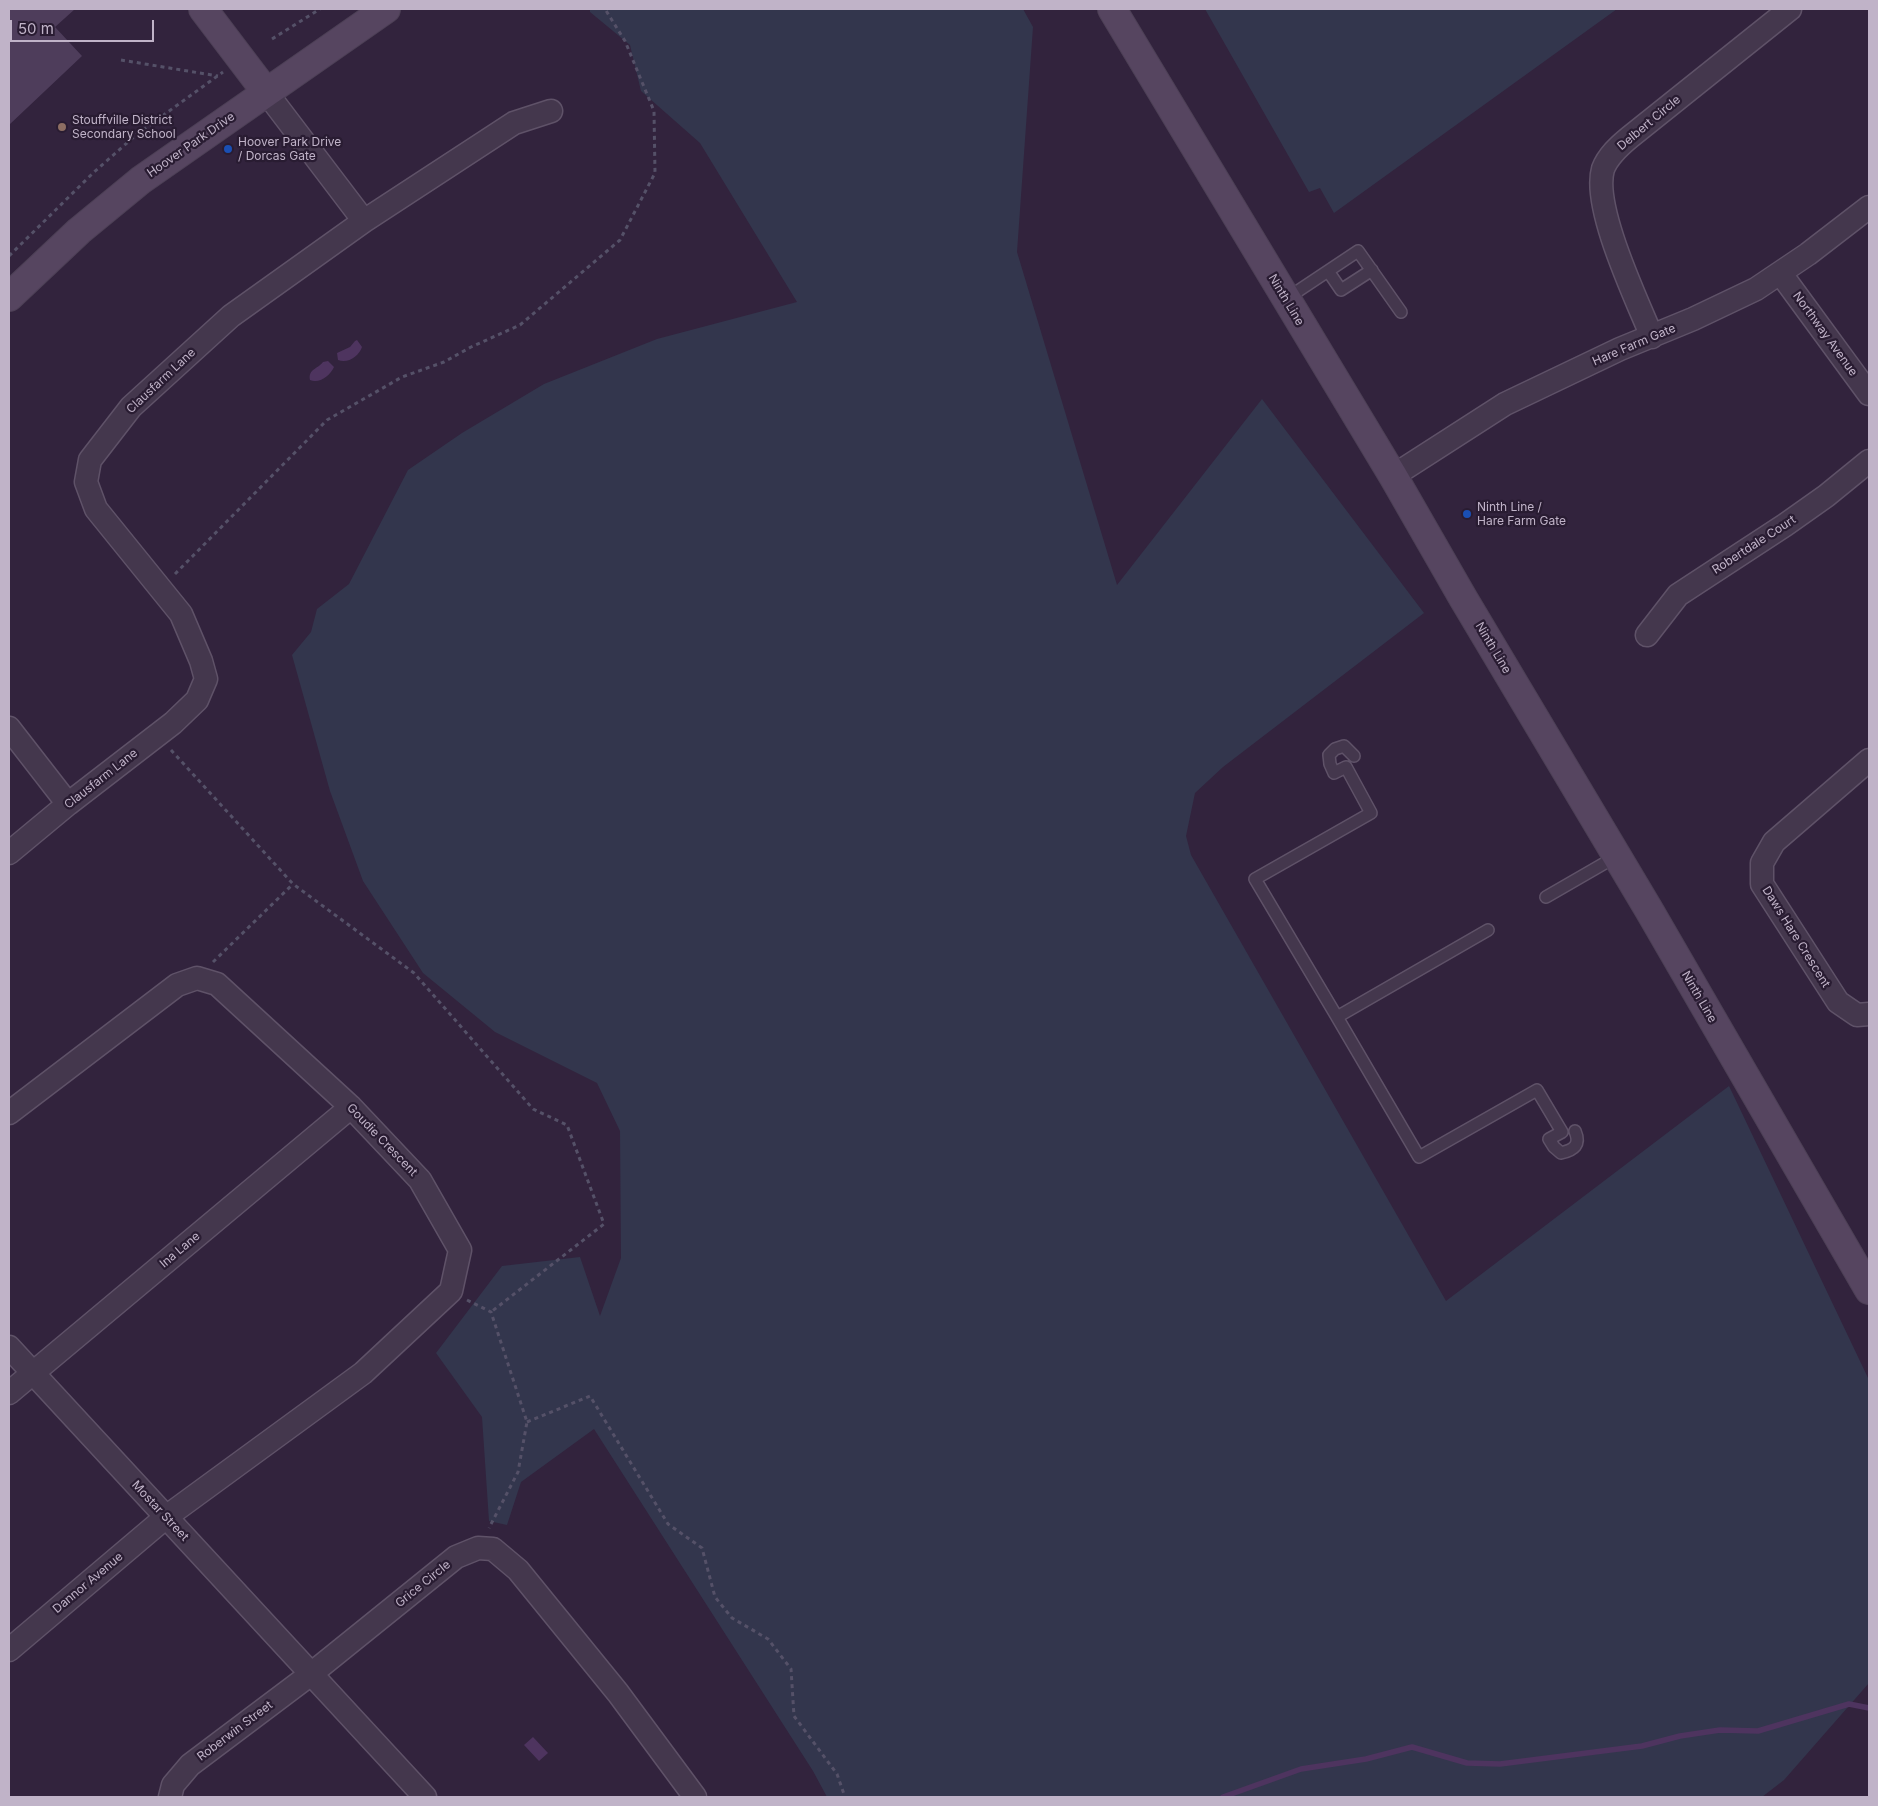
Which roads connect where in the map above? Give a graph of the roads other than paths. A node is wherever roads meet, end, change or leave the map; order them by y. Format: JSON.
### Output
{"nodes":[{"id":1,"x":203,"y":9,"type":"edge"},
{"id":2,"x":386,"y":9,"type":"edge"},
{"id":3,"x":1112,"y":9,"type":"edge"},
{"id":4,"x":1790,"y":9,"type":"edge"},
{"id":5,"x":266,"y":92,"type":"junction"},
{"id":6,"x":551,"y":111,"type":"dead end"},
{"id":7,"x":1869,"y":206,"type":"edge"},
{"id":8,"x":364,"y":221,"type":"junction"},
{"id":9,"x":1372,"y":270,"type":"junction"},
{"id":10,"x":1328,"y":271,"type":"junction"},
{"id":11,"x":1781,"y":274,"type":"junction"},
{"id":12,"x":9,"y":297,"type":"edge"},
{"id":13,"x":1286,"y":299,"type":"junction"},
{"id":14,"x":1401,"y":312,"type":"dead end"},
{"id":15,"x":1652,"y":337,"type":"junction"},
{"id":16,"x":1869,"y":394,"type":"edge"},
{"id":17,"x":1869,"y":461,"type":"edge"},
{"id":18,"x":1393,"y":476,"type":"junction"},
{"id":19,"x":1647,"y":635,"type":"dead end"},
{"id":20,"x":9,"y":728,"type":"edge"},
{"id":21,"x":1869,"y":760,"type":"edge"},
{"id":22,"x":1351,"y":762,"type":"dead end"},
{"id":23,"x":68,"y":804,"type":"junction"},
{"id":24,"x":9,"y":853,"type":"edge"},
{"id":25,"x":1617,"y":856,"type":"junction"},
{"id":26,"x":1546,"y":897,"type":"dead end"},
{"id":27,"x":1488,"y":930,"type":"dead end"},
{"id":28,"x":1869,"y":1014,"type":"edge"},
{"id":29,"x":1337,"y":1017,"type":"junction"},
{"id":30,"x":350,"y":1107,"type":"junction"},
{"id":31,"x":9,"y":1113,"type":"edge"},
{"id":32,"x":1568,"y":1131,"type":"dead end"},
{"id":33,"x":1869,"y":1290,"type":"edge"},
{"id":34,"x":9,"y":1347,"type":"edge"},
{"id":35,"x":32,"y":1373,"type":"junction"},
{"id":36,"x":9,"y":1392,"type":"edge"},
{"id":37,"x":166,"y":1517,"type":"junction"},
{"id":38,"x":9,"y":1650,"type":"edge"},
{"id":39,"x":311,"y":1674,"type":"junction"},
{"id":40,"x":170,"y":1797,"type":"edge"},
{"id":41,"x":425,"y":1797,"type":"edge"},
{"id":42,"x":695,"y":1797,"type":"edge"}],
"edges":[{"from":1,"to":5,"type":"main road"},
{"from":2,"to":5,"type":"main road","name":"Hoover Park Drive"},
{"from":3,"to":13,"type":"main road","name":"Ninth Line"},
{"from":4,"to":15,"type":"street","name":"Delbert Circle"},
{"from":5,"to":8,"type":"street"},
{"from":5,"to":12,"type":"main road","name":"Hoover Park Drive"},
{"from":6,"to":8,"type":"street","name":"Clausfarm Lane"},
{"from":7,"to":11,"type":"street","name":"Hare Farm Gate"},
{"from":8,"to":23,"type":"street","name":"Clausfarm Lane"},
{"from":9,"to":10,"type":"lane"},
{"from":9,"to":10,"type":"lane"},
{"from":9,"to":14,"type":"lane"},
{"from":10,"to":13,"type":"lane"},
{"from":11,"to":15,"type":"street","name":"Hare Farm Gate"},
{"from":11,"to":16,"type":"street","name":"Northway Avenue"},
{"from":13,"to":18,"type":"main road","name":"Ninth Line"},
{"from":15,"to":18,"type":"street","name":"Hare Farm Gate"},
{"from":17,"to":19,"type":"street","name":"Robertdale Court"},
{"from":18,"to":25,"type":"main road","name":"Ninth Line"},
{"from":20,"to":23,"type":"street"},
{"from":21,"to":28,"type":"street","name":"Daws Hare Crescent"},
{"from":22,"to":29,"type":"lane"},
{"from":23,"to":24,"type":"street","name":"Clausfarm Lane"},
{"from":25,"to":26,"type":"lane"},
{"from":25,"to":33,"type":"main road","name":"Ninth Line"},
{"from":27,"to":29,"type":"lane"},
{"from":29,"to":32,"type":"lane"},
{"from":30,"to":31,"type":"street","name":"Goudie Crescent"},
{"from":30,"to":35,"type":"street","name":"Ina Lane"},
{"from":30,"to":37,"type":"street","name":"Goudie Crescent"},
{"from":34,"to":35,"type":"street","name":"Mostar Street"},
{"from":35,"to":36,"type":"street","name":"Ina Lane"},
{"from":35,"to":37,"type":"street","name":"Mostar Street"},
{"from":37,"to":38,"type":"street","name":"Dannor Avenue"},
{"from":37,"to":39,"type":"street","name":"Mostar Street"},
{"from":39,"to":40,"type":"street","name":"Roberwin Street"},
{"from":39,"to":41,"type":"street"},
{"from":39,"to":42,"type":"street","name":"Grice Circle"}]}
